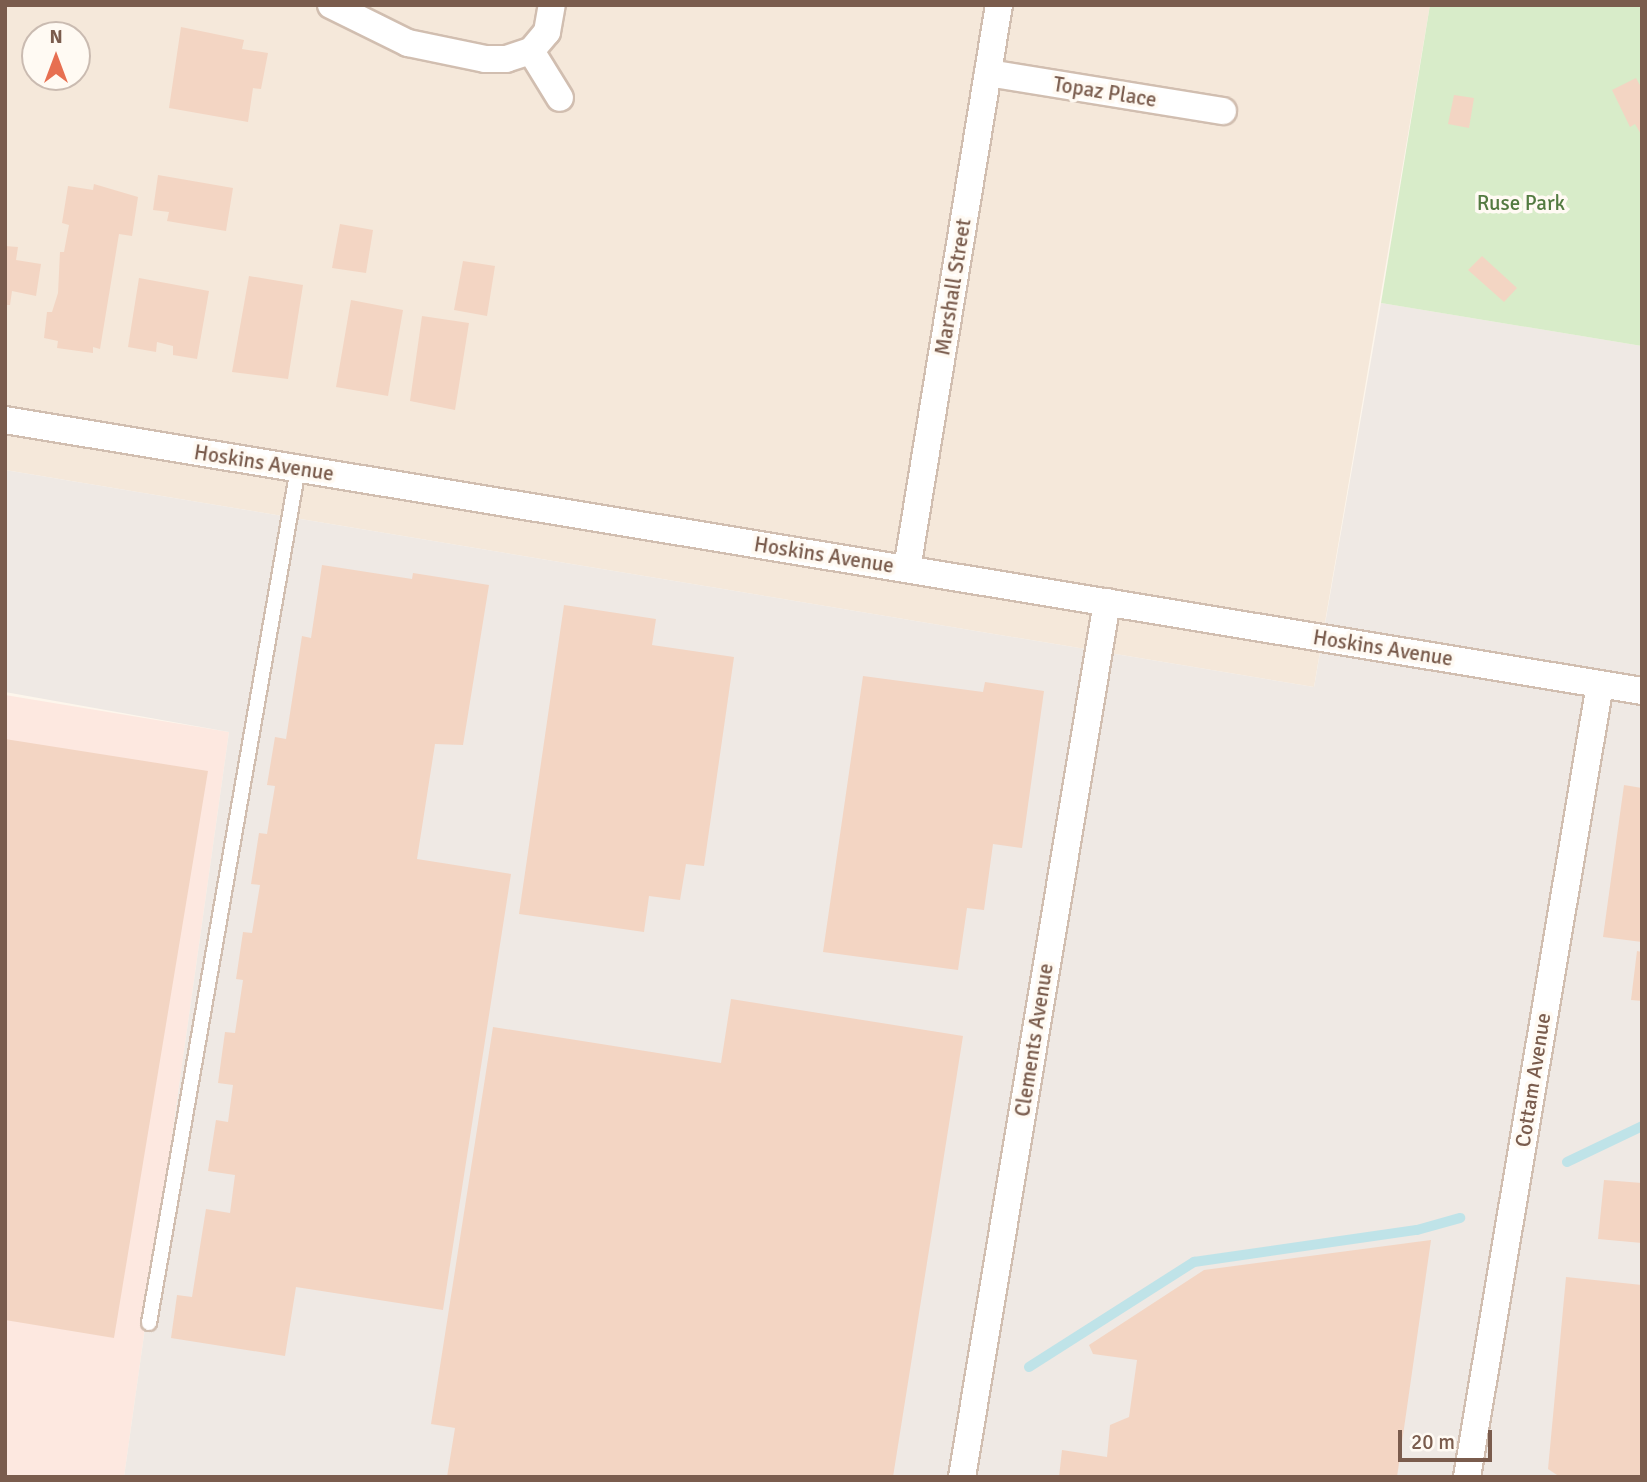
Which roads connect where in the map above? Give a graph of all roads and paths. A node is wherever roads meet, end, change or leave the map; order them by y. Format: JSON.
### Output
{"nodes":[{"id":1,"x":331,"y":5,"type":"edge"},
{"id":2,"x":552,"y":5,"type":"edge"},
{"id":3,"x":999,"y":5,"type":"edge"},
{"id":4,"x":531,"y":51,"type":"junction"},
{"id":5,"x":988,"y":73,"type":"junction"},
{"id":6,"x":560,"y":98,"type":"dead end"},
{"id":7,"x":1223,"y":111,"type":"dead end"},
{"id":8,"x":5,"y":420,"type":"edge"},
{"id":9,"x":298,"y":468,"type":"junction"},
{"id":10,"x":907,"y":569,"type":"junction"},
{"id":11,"x":1108,"y":602,"type":"junction"},
{"id":12,"x":1600,"y":684,"type":"junction"},
{"id":13,"x":1642,"y":691,"type":"edge"},
{"id":14,"x":149,"y":1323,"type":"dead end"},
{"id":15,"x":962,"y":1477,"type":"edge"},
{"id":16,"x":1468,"y":1477,"type":"edge"}],
"edges":[{"from":1,"to":4,"type":"street"},
{"from":2,"to":4,"type":"street"},
{"from":3,"to":5,"type":"street","name":"Marshall Street"},
{"from":4,"to":6,"type":"street"},
{"from":5,"to":7,"type":"street","name":"Topaz Place"},
{"from":5,"to":10,"type":"street","name":"Marshall Street"},
{"from":8,"to":9,"type":"street","name":"Hoskins Avenue"},
{"from":9,"to":10,"type":"street","name":"Hoskins Avenue"},
{"from":9,"to":14,"type":"lane"},
{"from":10,"to":11,"type":"street","name":"Hoskins Avenue"},
{"from":11,"to":12,"type":"street","name":"Hoskins Avenue"},
{"from":11,"to":15,"type":"street","name":"Clements Avenue"},
{"from":12,"to":13,"type":"street","name":"Hoskins Avenue"},
{"from":12,"to":16,"type":"street","name":"Cottam Avenue"}]}
